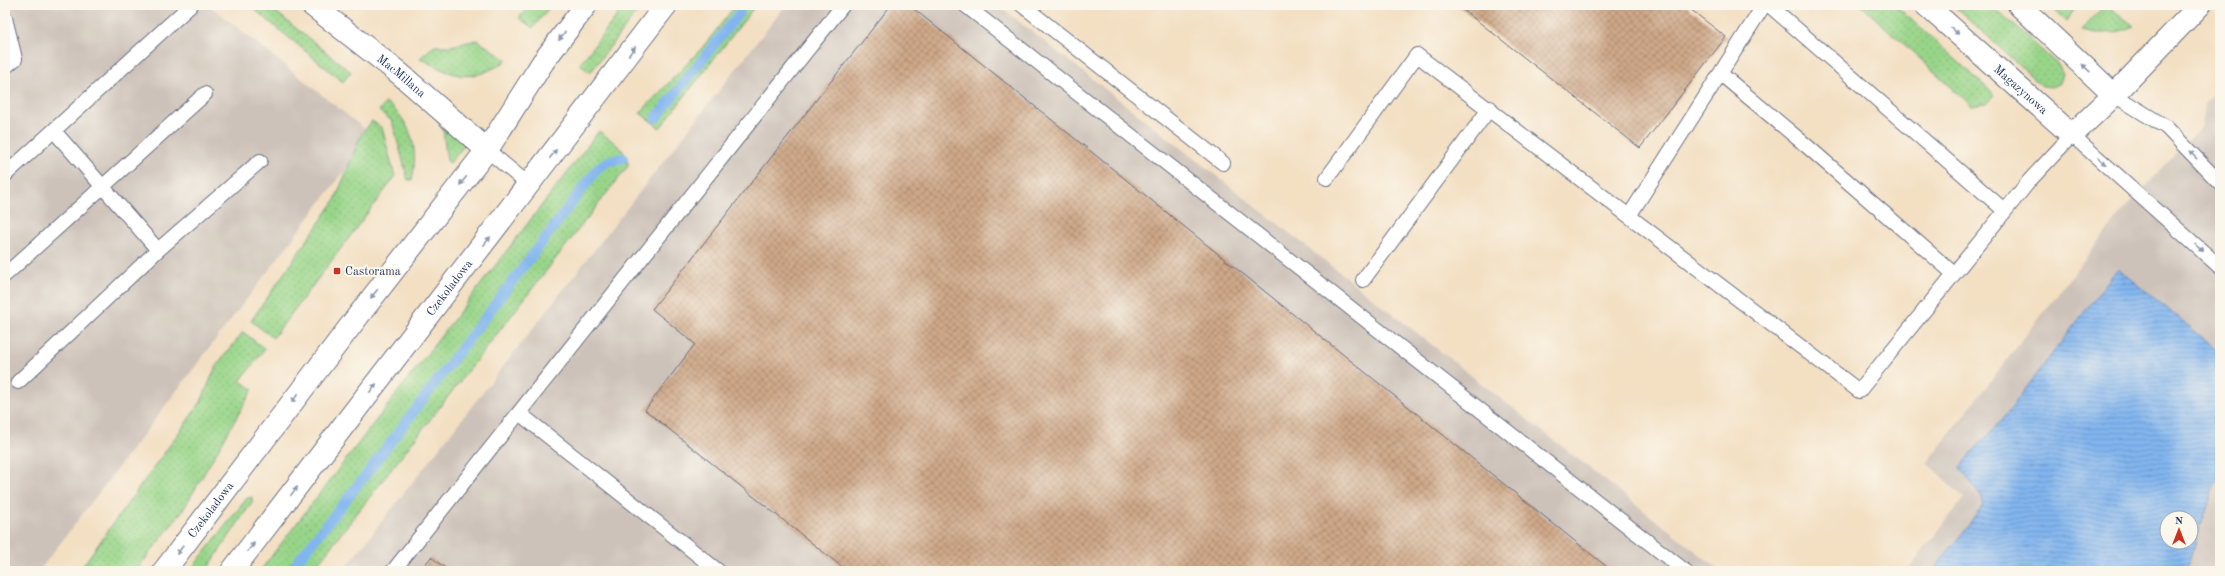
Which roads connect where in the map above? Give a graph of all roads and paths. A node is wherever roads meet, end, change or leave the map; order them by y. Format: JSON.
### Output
{"nodes":[{"id":1,"x":191,"y":5,"type":"edge"},
{"id":2,"x":312,"y":5,"type":"edge"},
{"id":3,"x":586,"y":5,"type":"edge"},
{"id":4,"x":666,"y":5,"type":"edge"},
{"id":5,"x":843,"y":5,"type":"edge"},
{"id":6,"x":965,"y":5,"type":"edge"},
{"id":7,"x":1022,"y":5,"type":"edge"},
{"id":8,"x":1764,"y":5,"type":"edge"},
{"id":9,"x":1769,"y":5,"type":"edge"},
{"id":10,"x":1926,"y":5,"type":"edge"},
{"id":11,"x":2019,"y":5,"type":"edge"},
{"id":12,"x":2200,"y":5,"type":"edge"},
{"id":13,"x":5,"y":18,"type":"edge"},
{"id":14,"x":5,"y":68,"type":"edge"},
{"id":15,"x":1721,"y":74,"type":"junction"},
{"id":16,"x":205,"y":94,"type":"dead end"},
{"id":17,"x":2114,"y":95,"type":"junction"},
{"id":18,"x":1490,"y":108,"type":"junction"},
{"id":19,"x":54,"y":131,"type":"junction"},
{"id":20,"x":2072,"y":135,"type":"junction"},
{"id":21,"x":487,"y":150,"type":"junction"},
{"id":22,"x":260,"y":161,"type":"dead end"},
{"id":23,"x":1223,"y":163,"type":"dead end"},
{"id":24,"x":5,"y":175,"type":"edge"},
{"id":25,"x":1327,"y":178,"type":"dead end"},
{"id":26,"x":2220,"y":183,"type":"edge"},
{"id":27,"x":529,"y":185,"type":"junction"},
{"id":28,"x":103,"y":186,"type":"junction"},
{"id":29,"x":2005,"y":211,"type":"junction"},
{"id":30,"x":1629,"y":216,"type":"junction"},
{"id":31,"x":158,"y":250,"type":"junction"},
{"id":32,"x":2220,"y":267,"type":"edge"},
{"id":33,"x":1954,"y":274,"type":"junction"},
{"id":34,"x":5,"y":275,"type":"edge"},
{"id":35,"x":1364,"y":280,"type":"dead end"},
{"id":36,"x":18,"y":382,"type":"dead end"},
{"id":37,"x":519,"y":413,"type":"junction"},
{"id":38,"x":164,"y":571,"type":"edge"},
{"id":39,"x":232,"y":571,"type":"edge"},
{"id":40,"x":393,"y":571,"type":"edge"},
{"id":41,"x":718,"y":571,"type":"edge"},
{"id":42,"x":1685,"y":571,"type":"edge"}],
"edges":[{"from":1,"to":19,"type":"lane"},
{"from":2,"to":21,"type":"street","name":"MacMillana"},
{"from":3,"to":21,"type":"street","name":"Czekoladowa","one_way":true},
{"from":27,"to":4,"type":"street","name":"Czekoladowa","one_way":true},
{"from":5,"to":37,"type":"lane"},
{"from":6,"to":42,"type":"lane"},
{"from":7,"to":23,"type":"lane"},
{"from":8,"to":15,"type":"lane"},
{"from":9,"to":29,"type":"lane"},
{"from":10,"to":20,"type":"street","name":"Magazynowa","one_way":true},
{"from":17,"to":11,"type":"street","one_way":true},
{"from":12,"to":17,"type":"street"},
{"from":13,"to":14,"type":"lane"},
{"from":15,"to":30,"type":"lane"},
{"from":15,"to":33,"type":"lane"},
{"from":16,"to":28,"type":"lane"},
{"from":17,"to":20,"type":"street"},
{"from":26,"to":17,"type":"lane","one_way":true},
{"from":18,"to":25,"type":"lane"},
{"from":18,"to":30,"type":"lane"},
{"from":18,"to":35,"type":"lane"},
{"from":19,"to":24,"type":"lane"},
{"from":19,"to":28,"type":"lane"},
{"from":20,"to":29,"type":"lane"},
{"from":20,"to":32,"type":"lane","one_way":true},
{"from":21,"to":27,"type":"lane"},
{"from":21,"to":38,"type":"street","name":"Czekoladowa","one_way":true},
{"from":22,"to":31,"type":"lane"},
{"from":39,"to":27,"type":"street","name":"Czekoladowa","one_way":true},
{"from":28,"to":31,"type":"lane"},
{"from":28,"to":34,"type":"lane"},
{"from":29,"to":33,"type":"lane"},
{"from":30,"to":33,"type":"lane"},
{"from":31,"to":36,"type":"lane"},
{"from":37,"to":40,"type":"lane"},
{"from":37,"to":41,"type":"lane"}]}
